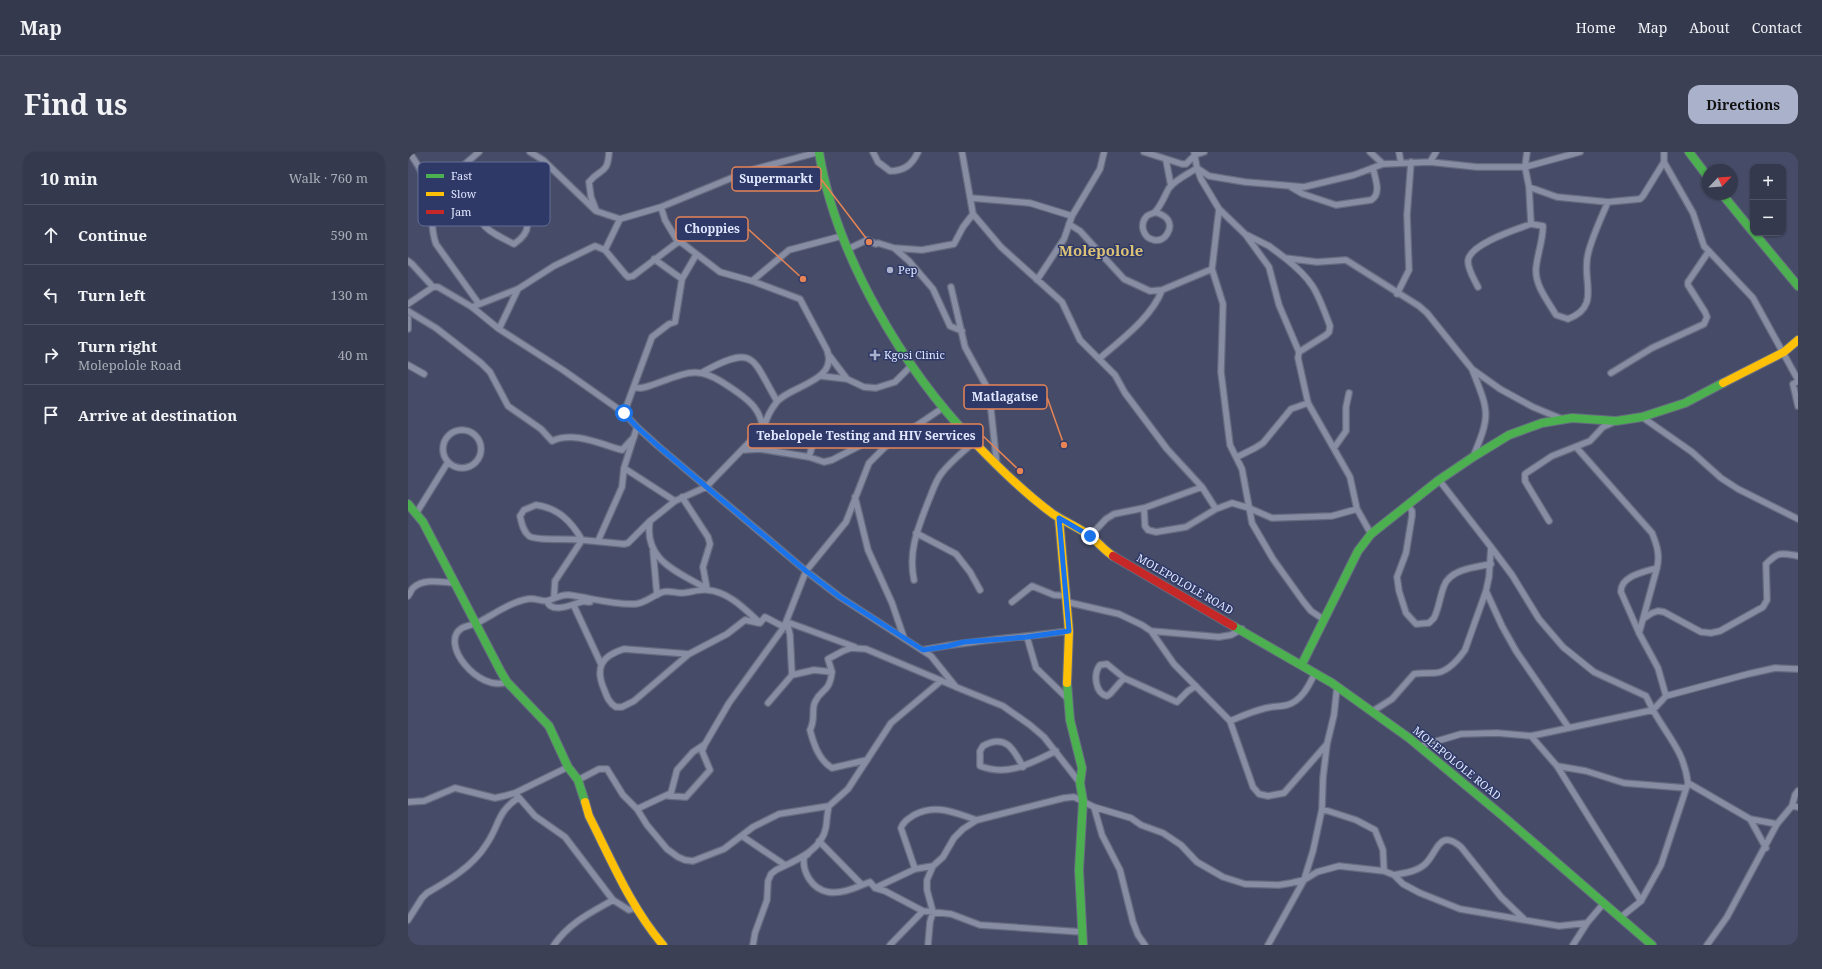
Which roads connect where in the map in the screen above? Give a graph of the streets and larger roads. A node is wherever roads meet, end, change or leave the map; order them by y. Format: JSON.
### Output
{"nodes":[{"id":1,"x":410,"y":152,"type":"edge"},
{"id":2,"x":479,"y":152,"type":"edge"},
{"id":3,"x":530,"y":152,"type":"edge"},
{"id":4,"x":609,"y":152,"type":"edge"},
{"id":5,"x":819,"y":152,"type":"edge"},
{"id":6,"x":873,"y":152,"type":"edge"},
{"id":7,"x":918,"y":152,"type":"edge"},
{"id":8,"x":962,"y":152,"type":"edge"},
{"id":9,"x":1104,"y":152,"type":"edge"},
{"id":10,"x":1144,"y":152,"type":"edge"},
{"id":11,"x":1204,"y":152,"type":"edge"},
{"id":12,"x":1370,"y":152,"type":"edge"},
{"id":13,"x":1398,"y":152,"type":"edge"},
{"id":14,"x":1436,"y":152,"type":"edge"},
{"id":15,"x":1527,"y":152,"type":"edge"},
{"id":16,"x":1580,"y":152,"type":"edge"},
{"id":17,"x":1664,"y":152,"type":"edge"},
{"id":18,"x":1689,"y":152,"type":"edge"},
{"id":19,"x":1194,"y":154,"type":"edge"},
{"id":20,"x":1166,"y":160,"type":"junction"},
{"id":21,"x":467,"y":162,"type":"edge"},
{"id":22,"x":545,"y":162,"type":"edge"},
{"id":23,"x":1411,"y":162,"type":"junction"},
{"id":24,"x":1430,"y":162,"type":"junction"},
{"id":25,"x":1664,"y":162,"type":"junction"},
{"id":26,"x":1401,"y":163,"type":"junction"},
{"id":27,"x":418,"y":164,"type":"edge"},
{"id":28,"x":1383,"y":164,"type":"junction"},
{"id":29,"x":550,"y":167,"type":"edge"},
{"id":30,"x":1525,"y":167,"type":"junction"},
{"id":31,"x":1196,"y":168,"type":"junction"},
{"id":32,"x":1373,"y":168,"type":"junction"},
{"id":33,"x":1702,"y":169,"type":"edge"},
{"id":34,"x":1171,"y":186,"type":"junction"},
{"id":35,"x":1290,"y":186,"type":"junction"},
{"id":36,"x":1529,"y":187,"type":"junction"},
{"id":37,"x":970,"y":198,"type":"junction"},
{"id":38,"x":1727,"y":200,"type":"edge"},
{"id":39,"x":1608,"y":202,"type":"junction"},
{"id":40,"x":661,"y":207,"type":"junction"},
{"id":41,"x":1219,"y":209,"type":"junction"},
{"id":42,"x":596,"y":211,"type":"junction"},
{"id":43,"x":1155,"y":212,"type":"junction"},
{"id":44,"x":974,"y":214,"type":"junction"},
{"id":45,"x":1072,"y":216,"type":"junction"},
{"id":46,"x":620,"y":219,"type":"junction"},
{"id":47,"x":1069,"y":224,"type":"junction"},
{"id":48,"x":1531,"y":224,"type":"junction"},
{"id":49,"x":432,"y":226,"type":"edge"},
{"id":50,"x":485,"y":226,"type":"edge"},
{"id":51,"x":527,"y":226,"type":"edge"},
{"id":52,"x":1750,"y":227,"type":"edge"},
{"id":53,"x":1245,"y":234,"type":"junction"},
{"id":54,"x":842,"y":236,"type":"junction"},
{"id":55,"x":1757,"y":236,"type":"edge"},
{"id":56,"x":678,"y":242,"type":"junction"},
{"id":57,"x":894,"y":248,"type":"junction"},
{"id":58,"x":848,"y":249,"type":"junction"},
{"id":59,"x":605,"y":250,"type":"junction"},
{"id":60,"x":1709,"y":250,"type":"junction"},
{"id":61,"x":696,"y":255,"type":"junction"},
{"id":62,"x":1285,"y":258,"type":"junction"},
{"id":63,"x":654,"y":259,"type":"junction"},
{"id":64,"x":408,"y":261,"type":"edge"},
{"id":65,"x":1212,"y":269,"type":"junction"},
{"id":66,"x":682,"y":279,"type":"junction"},
{"id":67,"x":1037,"y":280,"type":"junction"},
{"id":68,"x":752,"y":281,"type":"junction"},
{"id":69,"x":1798,"y":286,"type":"edge"},
{"id":70,"x":433,"y":287,"type":"junction"},
{"id":71,"x":951,"y":287,"type":"dead end"},
{"id":72,"x":1478,"y":287,"type":"dead end"},
{"id":73,"x":518,"y":289,"type":"junction"},
{"id":74,"x":1162,"y":290,"type":"junction"},
{"id":75,"x":1397,"y":294,"type":"junction"},
{"id":76,"x":408,"y":304,"type":"edge"},
{"id":77,"x":479,"y":304,"type":"junction"},
{"id":78,"x":472,"y":307,"type":"junction"},
{"id":79,"x":408,"y":311,"type":"edge"},
{"id":80,"x":408,"y":318,"type":"edge"},
{"id":81,"x":408,"y":329,"type":"edge"},
{"id":82,"x":499,"y":329,"type":"junction"},
{"id":83,"x":962,"y":331,"type":"junction"},
{"id":84,"x":1798,"y":340,"type":"edge"},
{"id":85,"x":1299,"y":352,"type":"junction"},
{"id":86,"x":1784,"y":352,"type":"junction"},
{"id":87,"x":828,"y":354,"type":"junction"},
{"id":88,"x":1100,"y":358,"type":"junction"},
{"id":89,"x":408,"y":365,"type":"edge"},
{"id":90,"x":912,"y":365,"type":"junction"},
{"id":91,"x":1472,"y":369,"type":"junction"},
{"id":92,"x":703,"y":372,"type":"junction"},
{"id":93,"x":1611,"y":373,"type":"dead end"},
{"id":94,"x":424,"y":374,"type":"dead end"},
{"id":95,"x":821,"y":376,"type":"junction"},
{"id":96,"x":847,"y":379,"type":"junction"},
{"id":97,"x":1798,"y":381,"type":"edge"},
{"id":98,"x":634,"y":387,"type":"junction"},
{"id":99,"x":1349,"y":392,"type":"dead end"},
{"id":100,"x":777,"y":401,"type":"junction"},
{"id":101,"x":1308,"y":403,"type":"junction"},
{"id":102,"x":1798,"y":406,"type":"edge"},
{"id":103,"x":944,"y":407,"type":"junction"},
{"id":104,"x":624,"y":413,"type":"junction"},
{"id":105,"x":1642,"y":417,"type":"junction"},
{"id":106,"x":1563,"y":419,"type":"junction"},
{"id":107,"x":1616,"y":421,"type":"junction"},
{"id":108,"x":637,"y":427,"type":"junction"},
{"id":109,"x":762,"y":428,"type":"junction"},
{"id":110,"x":634,"y":437,"type":"junction"},
{"id":111,"x":869,"y":441,"type":"junction"},
{"id":112,"x":974,"y":442,"type":"junction"},
{"id":113,"x":885,"y":447,"type":"junction"},
{"id":114,"x":1576,"y":447,"type":"junction"},
{"id":115,"x":1334,"y":448,"type":"junction"},
{"id":116,"x":760,"y":449,"type":"junction"},
{"id":117,"x":742,"y":450,"type":"junction"},
{"id":118,"x":809,"y":457,"type":"junction"},
{"id":119,"x":1237,"y":457,"type":"junction"},
{"id":120,"x":1473,"y":457,"type":"junction"},
{"id":121,"x":448,"y":462,"type":"junction"},
{"id":122,"x":997,"y":467,"type":"junction"},
{"id":123,"x":624,"y":468,"type":"junction"},
{"id":124,"x":1439,"y":480,"type":"junction"},
{"id":125,"x":706,"y":487,"type":"junction"},
{"id":126,"x":1202,"y":488,"type":"junction"},
{"id":127,"x":855,"y":495,"type":"junction"},
{"id":128,"x":682,"y":497,"type":"junction"},
{"id":129,"x":675,"y":501,"type":"junction"},
{"id":130,"x":408,"y":504,"type":"edge"},
{"id":131,"x":1408,"y":505,"type":"junction"},
{"id":132,"x":1144,"y":508,"type":"junction"},
{"id":133,"x":1249,"y":508,"type":"junction"},
{"id":134,"x":1216,"y":509,"type":"junction"},
{"id":135,"x":1357,"y":509,"type":"junction"},
{"id":136,"x":417,"y":512,"type":"junction"},
{"id":137,"x":1059,"y":518,"type":"junction"},
{"id":138,"x":1798,"y":519,"type":"edge"},
{"id":139,"x":650,"y":521,"type":"junction"},
{"id":140,"x":1550,"y":521,"type":"dead end"},
{"id":141,"x":916,"y":533,"type":"junction"},
{"id":142,"x":1371,"y":534,"type":"junction"},
{"id":143,"x":1090,"y":536,"type":"junction"},
{"id":144,"x":582,"y":540,"type":"junction"},
{"id":145,"x":598,"y":541,"type":"junction"},
{"id":146,"x":1491,"y":547,"type":"junction"},
{"id":147,"x":653,"y":551,"type":"junction"},
{"id":148,"x":1798,"y":556,"type":"edge"},
{"id":149,"x":1491,"y":564,"type":"junction"},
{"id":150,"x":1656,"y":568,"type":"junction"},
{"id":151,"x":806,"y":571,"type":"junction"},
{"id":152,"x":914,"y":580,"type":"dead end"},
{"id":153,"x":454,"y":583,"type":"junction"},
{"id":154,"x":707,"y":589,"type":"junction"},
{"id":155,"x":980,"y":590,"type":"dead end"},
{"id":156,"x":1486,"y":591,"type":"junction"},
{"id":157,"x":657,"y":595,"type":"junction"},
{"id":158,"x":408,"y":596,"type":"edge"},
{"id":159,"x":554,"y":597,"type":"junction"},
{"id":160,"x":1067,"y":599,"type":"junction"},
{"id":161,"x":547,"y":601,"type":"junction"},
{"id":162,"x":599,"y":601,"type":"junction"},
{"id":163,"x":1012,"y":602,"type":"dead end"},
{"id":164,"x":574,"y":606,"type":"junction"},
{"id":165,"x":1323,"y":619,"type":"junction"},
{"id":166,"x":1643,"y":619,"type":"junction"},
{"id":167,"x":476,"y":623,"type":"junction"},
{"id":168,"x":760,"y":623,"type":"junction"},
{"id":169,"x":786,"y":625,"type":"junction"},
{"id":170,"x":1242,"y":629,"type":"junction"},
{"id":171,"x":1069,"y":631,"type":"junction"},
{"id":172,"x":1151,"y":631,"type":"junction"},
{"id":173,"x":1639,"y":633,"type":"junction"},
{"id":174,"x":1027,"y":637,"type":"junction"},
{"id":175,"x":904,"y":638,"type":"junction"},
{"id":176,"x":857,"y":648,"type":"junction"},
{"id":177,"x":923,"y":650,"type":"junction"},
{"id":178,"x":688,"y":654,"type":"junction"},
{"id":179,"x":601,"y":664,"type":"junction"},
{"id":180,"x":1302,"y":664,"type":"junction"},
{"id":181,"x":1798,"y":669,"type":"edge"},
{"id":182,"x":832,"y":672,"type":"junction"},
{"id":183,"x":1316,"y":673,"type":"junction"},
{"id":184,"x":792,"y":675,"type":"junction"},
{"id":185,"x":1124,"y":678,"type":"junction"},
{"id":186,"x":941,"y":681,"type":"junction"},
{"id":187,"x":507,"y":682,"type":"junction"},
{"id":188,"x":1196,"y":686,"type":"junction"},
{"id":189,"x":956,"y":687,"type":"junction"},
{"id":190,"x":1337,"y":687,"type":"junction"},
{"id":191,"x":1666,"y":696,"type":"junction"},
{"id":192,"x":1068,"y":699,"type":"junction"},
{"id":193,"x":768,"y":703,"type":"dead end"},
{"id":194,"x":1653,"y":710,"type":"junction"},
{"id":195,"x":1373,"y":711,"type":"junction"},
{"id":196,"x":1230,"y":721,"type":"junction"},
{"id":197,"x":1569,"y":728,"type":"junction"},
{"id":198,"x":1531,"y":736,"type":"junction"},
{"id":199,"x":705,"y":744,"type":"junction"},
{"id":200,"x":1326,"y":744,"type":"junction"},
{"id":201,"x":1420,"y":746,"type":"junction"},
{"id":202,"x":1056,"y":751,"type":"junction"},
{"id":203,"x":867,"y":760,"type":"junction"},
{"id":204,"x":1557,"y":766,"type":"junction"},
{"id":205,"x":568,"y":767,"type":"junction"},
{"id":206,"x":1023,"y":767,"type":"junction"},
{"id":207,"x":578,"y":780,"type":"junction"},
{"id":208,"x":1080,"y":783,"type":"junction"},
{"id":209,"x":1687,"y":786,"type":"junction"},
{"id":210,"x":1798,"y":792,"type":"edge"},
{"id":211,"x":517,"y":795,"type":"junction"},
{"id":212,"x":669,"y":796,"type":"junction"},
{"id":213,"x":1083,"y":801,"type":"junction"},
{"id":214,"x":408,"y":802,"type":"edge"},
{"id":215,"x":829,"y":806,"type":"junction"},
{"id":216,"x":1094,"y":807,"type":"junction"},
{"id":217,"x":1795,"y":807,"type":"edge"},
{"id":218,"x":637,"y":809,"type":"junction"},
{"id":219,"x":1322,"y":809,"type":"junction"},
{"id":220,"x":1750,"y":819,"type":"junction"},
{"id":221,"x":977,"y":820,"type":"junction"},
{"id":222,"x":1777,"y":824,"type":"junction"},
{"id":223,"x":742,"y":836,"type":"junction"},
{"id":224,"x":819,"y":842,"type":"junction"},
{"id":225,"x":1766,"y":848,"type":"junction"},
{"id":226,"x":813,"y":850,"type":"junction"},
{"id":227,"x":785,"y":865,"type":"junction"},
{"id":228,"x":933,"y":866,"type":"junction"},
{"id":229,"x":915,"y":869,"type":"junction"},
{"id":230,"x":1384,"y":871,"type":"junction"},
{"id":231,"x":1394,"y":875,"type":"junction"},
{"id":232,"x":1304,"y":880,"type":"junction"},
{"id":233,"x":862,"y":885,"type":"junction"},
{"id":234,"x":875,"y":888,"type":"junction"},
{"id":235,"x":613,"y":900,"type":"junction"},
{"id":236,"x":1641,"y":901,"type":"junction"},
{"id":237,"x":1604,"y":903,"type":"junction"},
{"id":238,"x":635,"y":908,"type":"junction"},
{"id":239,"x":923,"y":911,"type":"junction"},
{"id":240,"x":933,"y":912,"type":"junction"},
{"id":241,"x":1621,"y":917,"type":"junction"},
{"id":242,"x":1524,"y":919,"type":"junction"},
{"id":243,"x":408,"y":920,"type":"edge"},
{"id":244,"x":1588,"y":923,"type":"junction"},
{"id":245,"x":1082,"y":932,"type":"junction"},
{"id":246,"x":554,"y":945,"type":"edge"},
{"id":247,"x":663,"y":945,"type":"edge"},
{"id":248,"x":753,"y":945,"type":"edge"},
{"id":249,"x":890,"y":945,"type":"edge"},
{"id":250,"x":928,"y":945,"type":"edge"},
{"id":251,"x":1083,"y":945,"type":"edge"},
{"id":252,"x":1146,"y":945,"type":"edge"},
{"id":253,"x":1268,"y":945,"type":"edge"},
{"id":254,"x":1573,"y":945,"type":"edge"},
{"id":255,"x":1652,"y":945,"type":"edge"},
{"id":256,"x":1707,"y":945,"type":"edge"}],
"edges":[{"from":1,"to":27,"type":"street"},
{"from":2,"to":21,"type":"street"},
{"from":3,"to":22,"type":"street"},
{"from":4,"to":42,"type":"street"},
{"from":5,"to":40,"type":"street"},
{"from":5,"to":54,"type":"street","name":"MOLEPOLOLE ROAD"},
{"from":6,"to":7,"type":"street"},
{"from":8,"to":37,"type":"street"},
{"from":9,"to":45,"type":"street"},
{"from":10,"to":20,"type":"street"},
{"from":11,"to":19,"type":"street"},
{"from":12,"to":28,"type":"street"},
{"from":13,"to":26,"type":"street"},
{"from":14,"to":24,"type":"street"},
{"from":15,"to":30,"type":"street"},
{"from":16,"to":30,"type":"street"},
{"from":17,"to":25,"type":"street"},
{"from":18,"to":33,"type":"street"},
{"from":19,"to":20,"type":"street"},
{"from":19,"to":31,"type":"street"},
{"from":20,"to":34,"type":"street"},
{"from":23,"to":24,"type":"street"},
{"from":23,"to":26,"type":"street"},
{"from":23,"to":75,"type":"street"},
{"from":24,"to":30,"type":"street"},
{"from":25,"to":39,"type":"street"},
{"from":25,"to":60,"type":"street"},
{"from":26,"to":28,"type":"street"},
{"from":28,"to":32,"type":"street"},
{"from":29,"to":42,"type":"street"},
{"from":30,"to":36,"type":"street"},
{"from":31,"to":34,"type":"street"},
{"from":31,"to":35,"type":"street"},
{"from":31,"to":41,"type":"street"},
{"from":32,"to":35,"type":"street"},
{"from":32,"to":35,"type":"street"},
{"from":34,"to":43,"type":"street"},
{"from":36,"to":39,"type":"street"},
{"from":36,"to":48,"type":"street"},
{"from":37,"to":44,"type":"street"},
{"from":37,"to":45,"type":"street"},
{"from":38,"to":52,"type":"street"},
{"from":39,"to":48,"type":"street"},
{"from":40,"to":46,"type":"street"},
{"from":40,"to":56,"type":"street"},
{"from":41,"to":53,"type":"street"},
{"from":41,"to":65,"type":"street"},
{"from":42,"to":46,"type":"street"},
{"from":43,"to":43,"type":"street"},
{"from":44,"to":57,"type":"street"},
{"from":44,"to":67,"type":"street"},
{"from":45,"to":47,"type":"street"},
{"from":46,"to":59,"type":"street"},
{"from":47,"to":67,"type":"street"},
{"from":47,"to":74,"type":"street"},
{"from":48,"to":72,"type":"street"},
{"from":49,"to":77,"type":"street"},
{"from":50,"to":51,"type":"street"},
{"from":53,"to":62,"type":"street"},
{"from":53,"to":85,"type":"street"},
{"from":54,"to":58,"type":"street","name":"MOLEPOLOLE ROAD"},
{"from":54,"to":68,"type":"street"},
{"from":55,"to":69,"type":"street"},
{"from":56,"to":61,"type":"street"},
{"from":56,"to":63,"type":"street"},
{"from":57,"to":58,"type":"street"},
{"from":57,"to":83,"type":"street"},
{"from":58,"to":90,"type":"street","name":"MOLEPOLOLE ROAD"},
{"from":59,"to":63,"type":"street"},
{"from":59,"to":73,"type":"street"},
{"from":60,"to":86,"type":"street"},
{"from":60,"to":93,"type":"street"},
{"from":61,"to":66,"type":"street"},
{"from":61,"to":68,"type":"street"},
{"from":62,"to":75,"type":"street"},
{"from":62,"to":85,"type":"street"},
{"from":63,"to":66,"type":"street"},
{"from":64,"to":70,"type":"street"},
{"from":65,"to":74,"type":"street"},
{"from":65,"to":119,"type":"street"},
{"from":66,"to":98,"type":"street"},
{"from":67,"to":88,"type":"street"},
{"from":68,"to":87,"type":"street"},
{"from":70,"to":76,"type":"street"},
{"from":70,"to":78,"type":"street"},
{"from":71,"to":83,"type":"street"},
{"from":73,"to":77,"type":"street"},
{"from":73,"to":82,"type":"street"},
{"from":74,"to":88,"type":"street"},
{"from":75,"to":91,"type":"street"},
{"from":77,"to":78,"type":"street"},
{"from":78,"to":82,"type":"street"},
{"from":79,"to":110,"type":"street"},
{"from":80,"to":81,"type":"street"},
{"from":82,"to":104,"type":"street"},
{"from":83,"to":122,"type":"street"},
{"from":84,"to":86,"type":"street"},
{"from":85,"to":101,"type":"street"},
{"from":86,"to":97,"type":"street"},
{"from":86,"to":105,"type":"street"},
{"from":87,"to":95,"type":"street"},
{"from":87,"to":96,"type":"street"},
{"from":88,"to":126,"type":"street"},
{"from":89,"to":94,"type":"street"},
{"from":90,"to":96,"type":"street"},
{"from":90,"to":103,"type":"street","name":"MOLEPOLOLE ROAD"},
{"from":91,"to":106,"type":"street"},
{"from":91,"to":120,"type":"street"},
{"from":92,"to":98,"type":"street"},
{"from":92,"to":100,"type":"street"},
{"from":92,"to":109,"type":"street"},
{"from":95,"to":96,"type":"street"},
{"from":95,"to":100,"type":"street"},
{"from":97,"to":102,"type":"street"},
{"from":98,"to":104,"type":"street"},
{"from":99,"to":115,"type":"street"},
{"from":100,"to":109,"type":"street"},
{"from":101,"to":115,"type":"street"},
{"from":101,"to":119,"type":"street"},
{"from":103,"to":112,"type":"street","name":"MOLEPOLOLE ROAD"},
{"from":103,"to":113,"type":"street"},
{"from":104,"to":108,"type":"street"},
{"from":105,"to":107,"type":"street"},
{"from":105,"to":138,"type":"street"},
{"from":106,"to":107,"type":"street"},
{"from":106,"to":120,"type":"street"},
{"from":107,"to":114,"type":"street"},
{"from":108,"to":110,"type":"street"},
{"from":108,"to":125,"type":"street"},
{"from":109,"to":116,"type":"street"},
{"from":109,"to":117,"type":"street"},
{"from":110,"to":123,"type":"street"},
{"from":111,"to":113,"type":"street"},
{"from":111,"to":118,"type":"street"},
{"from":111,"to":118,"type":"street"},
{"from":112,"to":122,"type":"street","name":"MOLEPOLOLE ROAD"},
{"from":112,"to":141,"type":"street"},
{"from":113,"to":127,"type":"street"},
{"from":114,"to":140,"type":"street"},
{"from":114,"to":150,"type":"street"},
{"from":115,"to":135,"type":"street"},
{"from":116,"to":117,"type":"street"},
{"from":116,"to":118,"type":"street"},
{"from":117,"to":125,"type":"street"},
{"from":119,"to":133,"type":"street"},
{"from":120,"to":124,"type":"street"},
{"from":121,"to":121,"type":"street"},
{"from":121,"to":136,"type":"street"},
{"from":122,"to":137,"type":"street","name":"MOLEPOLOLE ROAD"},
{"from":123,"to":129,"type":"street"},
{"from":123,"to":145,"type":"street"},
{"from":124,"to":131,"type":"street"},
{"from":124,"to":146,"type":"street"},
{"from":125,"to":128,"type":"street"},
{"from":125,"to":151,"type":"street"},
{"from":126,"to":132,"type":"street"},
{"from":126,"to":134,"type":"street"},
{"from":127,"to":151,"type":"street"},
{"from":127,"to":175,"type":"street"},
{"from":128,"to":129,"type":"street"},
{"from":128,"to":154,"type":"street"},
{"from":129,"to":139,"type":"street"},
{"from":130,"to":136,"type":"street"},
{"from":131,"to":142,"type":"street"},
{"from":131,"to":149,"type":"street"},
{"from":132,"to":134,"type":"street"},
{"from":132,"to":143,"type":"street"},
{"from":133,"to":134,"type":"street"},
{"from":133,"to":135,"type":"street"},
{"from":133,"to":165,"type":"street"},
{"from":135,"to":142,"type":"street"},
{"from":136,"to":153,"type":"street"},
{"from":137,"to":143,"type":"street","name":"MOLEPOLOLE ROAD"},
{"from":137,"to":160,"type":"street"},
{"from":139,"to":145,"type":"street"},
{"from":139,"to":147,"type":"street"},
{"from":141,"to":152,"type":"street"},
{"from":141,"to":155,"type":"street"},
{"from":142,"to":165,"type":"street"},
{"from":143,"to":170,"type":"street","name":"MOLEPOLOLE ROAD"},
{"from":144,"to":144,"type":"street"},
{"from":144,"to":145,"type":"street"},
{"from":144,"to":159,"type":"street"},
{"from":146,"to":149,"type":"street"},
{"from":146,"to":194,"type":"street"},
{"from":147,"to":154,"type":"street"},
{"from":147,"to":157,"type":"street"},
{"from":148,"to":166,"type":"street"},
{"from":149,"to":156,"type":"street"},
{"from":150,"to":166,"type":"street"},
{"from":150,"to":173,"type":"street"},
{"from":151,"to":169,"type":"street"},
{"from":151,"to":175,"type":"street"},
{"from":153,"to":158,"type":"street"},
{"from":153,"to":167,"type":"street"},
{"from":154,"to":157,"type":"street"},
{"from":154,"to":168,"type":"street"},
{"from":156,"to":195,"type":"street"},
{"from":156,"to":197,"type":"street"},
{"from":157,"to":162,"type":"street"},
{"from":159,"to":161,"type":"street"},
{"from":159,"to":162,"type":"street"},
{"from":160,"to":163,"type":"street"},
{"from":160,"to":171,"type":"street"},
{"from":160,"to":172,"type":"street"},
{"from":161,"to":164,"type":"street"},
{"from":161,"to":167,"type":"street"},
{"from":162,"to":164,"type":"street"},
{"from":164,"to":179,"type":"street"},
{"from":165,"to":180,"type":"street"},
{"from":166,"to":173,"type":"street"},
{"from":167,"to":187,"type":"street"},
{"from":167,"to":187,"type":"street"},
{"from":168,"to":169,"type":"street"},
{"from":168,"to":178,"type":"street"},
{"from":169,"to":176,"type":"street"},
{"from":169,"to":184,"type":"street"},
{"from":169,"to":199,"type":"street"},
{"from":170,"to":172,"type":"street"},
{"from":170,"to":180,"type":"street","name":"MOLEPOLOLE ROAD"},
{"from":171,"to":174,"type":"street"},
{"from":171,"to":192,"type":"street"},
{"from":172,"to":188,"type":"street"},
{"from":173,"to":191,"type":"street"},
{"from":174,"to":177,"type":"street"},
{"from":174,"to":192,"type":"street"},
{"from":175,"to":177,"type":"street"},
{"from":176,"to":182,"type":"street"},
{"from":176,"to":186,"type":"street"},
{"from":177,"to":189,"type":"street"},
{"from":178,"to":179,"type":"street"},
{"from":178,"to":179,"type":"street"},
{"from":180,"to":183,"type":"street","name":"MOLEPOLOLE ROAD"},
{"from":181,"to":191,"type":"street"},
{"from":182,"to":184,"type":"street"},
{"from":182,"to":203,"type":"street"},
{"from":183,"to":190,"type":"street","name":"MOLEPOLOLE ROAD"},
{"from":183,"to":196,"type":"street"},
{"from":184,"to":193,"type":"street"},
{"from":185,"to":185,"type":"street"},
{"from":185,"to":188,"type":"street"},
{"from":186,"to":189,"type":"street"},
{"from":186,"to":203,"type":"street"},
{"from":187,"to":205,"type":"street"},
{"from":188,"to":196,"type":"street"},
{"from":189,"to":202,"type":"street"},
{"from":190,"to":195,"type":"street","name":"MOLEPOLOLE ROAD"},
{"from":190,"to":200,"type":"street"},
{"from":191,"to":194,"type":"street"},
{"from":192,"to":208,"type":"street"},
{"from":194,"to":197,"type":"street"},
{"from":194,"to":209,"type":"street"},
{"from":195,"to":201,"type":"street","name":"MOLEPOLOLE ROAD"},
{"from":196,"to":200,"type":"street"},
{"from":197,"to":198,"type":"street"},
{"from":198,"to":201,"type":"street"},
{"from":198,"to":204,"type":"street"},
{"from":199,"to":212,"type":"street"},
{"from":199,"to":212,"type":"street"},
{"from":200,"to":219,"type":"street"},
{"from":201,"to":237,"type":"street","name":"MOLEPOLOLE ROAD"},
{"from":202,"to":206,"type":"street"},
{"from":202,"to":208,"type":"street"},
{"from":203,"to":215,"type":"street"},
{"from":204,"to":209,"type":"street"},
{"from":204,"to":236,"type":"street"},
{"from":205,"to":207,"type":"street"},
{"from":205,"to":211,"type":"street"},
{"from":206,"to":206,"type":"street"},
{"from":207,"to":218,"type":"street"},
{"from":207,"to":238,"type":"street"},
{"from":208,"to":213,"type":"street"},
{"from":209,"to":220,"type":"street"},
{"from":209,"to":236,"type":"street"},
{"from":210,"to":217,"type":"street"},
{"from":211,"to":214,"type":"street"},
{"from":211,"to":235,"type":"street"},
{"from":211,"to":243,"type":"street"},
{"from":212,"to":218,"type":"street"},
{"from":213,"to":216,"type":"street"},
{"from":213,"to":221,"type":"street"},
{"from":213,"to":245,"type":"street"},
{"from":215,"to":223,"type":"street"},
{"from":215,"to":224,"type":"street"},
{"from":216,"to":232,"type":"street"},
{"from":216,"to":252,"type":"street"},
{"from":217,"to":222,"type":"street"},
{"from":218,"to":223,"type":"street"},
{"from":219,"to":230,"type":"street"},
{"from":219,"to":232,"type":"street"},
{"from":220,"to":222,"type":"street"},
{"from":220,"to":225,"type":"street"},
{"from":221,"to":228,"type":"street"},
{"from":221,"to":229,"type":"street"},
{"from":222,"to":225,"type":"street"},
{"from":223,"to":227,"type":"street"},
{"from":224,"to":226,"type":"street"},
{"from":224,"to":233,"type":"street"},
{"from":225,"to":256,"type":"street"},
{"from":226,"to":227,"type":"street"},
{"from":226,"to":233,"type":"street"},
{"from":227,"to":248,"type":"street"},
{"from":228,"to":229,"type":"street"},
{"from":228,"to":240,"type":"street"},
{"from":229,"to":234,"type":"street"},
{"from":230,"to":231,"type":"street"},
{"from":230,"to":232,"type":"street"},
{"from":231,"to":242,"type":"street"},
{"from":231,"to":242,"type":"street"},
{"from":232,"to":253,"type":"street"},
{"from":233,"to":234,"type":"street"},
{"from":234,"to":239,"type":"street"},
{"from":235,"to":238,"type":"street"},
{"from":235,"to":246,"type":"street"},
{"from":236,"to":241,"type":"street"},
{"from":237,"to":241,"type":"street","name":"MOLEPOLOLE ROAD"},
{"from":237,"to":244,"type":"street"},
{"from":238,"to":247,"type":"street"},
{"from":239,"to":240,"type":"street"},
{"from":239,"to":249,"type":"street"},
{"from":240,"to":245,"type":"street"},
{"from":240,"to":250,"type":"street"},
{"from":241,"to":255,"type":"street","name":"MOLEPOLOLE ROAD"},
{"from":242,"to":244,"type":"street"},
{"from":244,"to":254,"type":"street"},
{"from":245,"to":251,"type":"street"}]}
